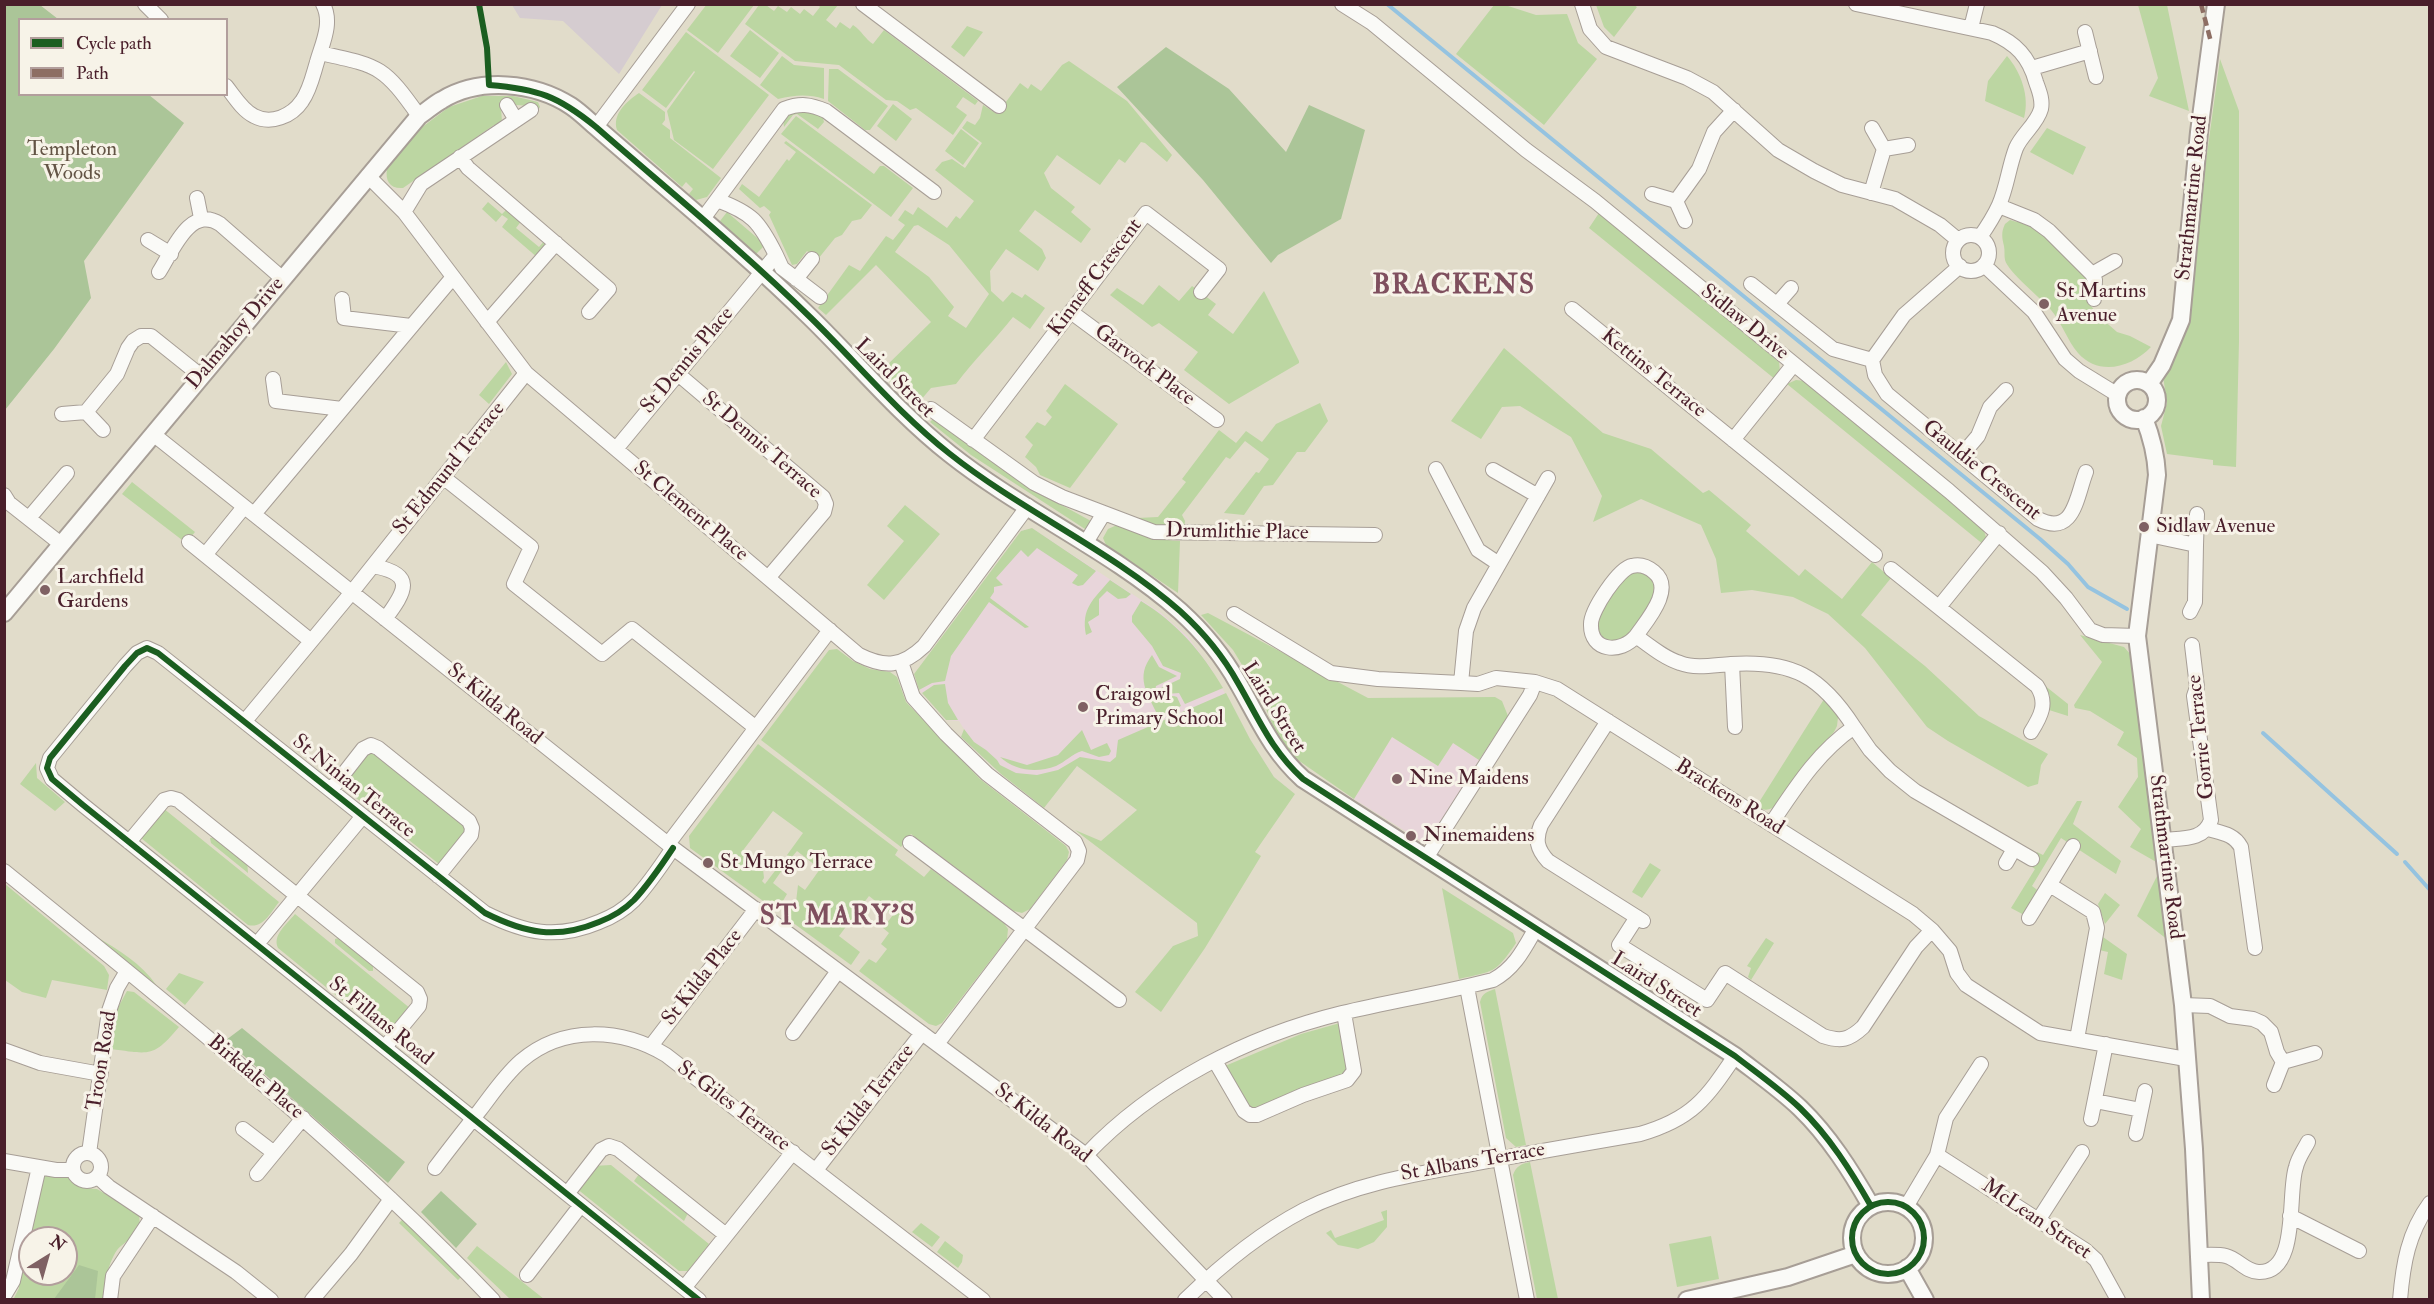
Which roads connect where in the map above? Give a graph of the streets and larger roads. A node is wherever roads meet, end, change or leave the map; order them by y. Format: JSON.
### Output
{"nodes":[{"id":1,"x":145,"y":4,"type":"edge"},
{"id":2,"x":323,"y":4,"type":"edge"},
{"id":3,"x":688,"y":4,"type":"edge"},
{"id":4,"x":863,"y":4,"type":"edge"},
{"id":5,"x":1342,"y":4,"type":"edge"},
{"id":6,"x":1582,"y":4,"type":"edge"},
{"id":7,"x":1856,"y":4,"type":"edge"},
{"id":8,"x":1977,"y":4,"type":"edge"},
{"id":9,"x":2216,"y":4,"type":"edge"},
{"id":10,"x":159,"y":18,"type":"edge"},
{"id":11,"x":1971,"y":28,"type":"junction"},
{"id":12,"x":2085,"y":32,"type":"dead end"},
{"id":13,"x":2090,"y":51,"type":"junction"},
{"id":14,"x":320,"y":53,"type":"junction"},
{"id":15,"x":2032,"y":68,"type":"junction"},
{"id":16,"x":2096,"y":77,"type":"dead end"},
{"id":17,"x":489,"y":85,"type":"joint"},
{"id":18,"x":228,"y":88,"type":"edge"},
{"id":19,"x":507,"y":105,"type":"dead end"},
{"id":20,"x":999,"y":106,"type":"dead end"},
{"id":21,"x":531,"y":110,"type":"dead end"},
{"id":22,"x":1734,"y":110,"type":"junction"},
{"id":23,"x":419,"y":116,"type":"junction"},
{"id":24,"x":516,"y":120,"type":"junction"},
{"id":25,"x":596,"y":127,"type":"junction"},
{"id":26,"x":1872,"y":128,"type":"dead end"},
{"id":27,"x":1908,"y":145,"type":"dead end"},
{"id":28,"x":1884,"y":149,"type":"junction"},
{"id":29,"x":460,"y":158,"type":"junction"},
{"id":30,"x":368,"y":176,"type":"junction"},
{"id":31,"x":934,"y":192,"type":"dead end"},
{"id":32,"x":1871,"y":193,"type":"junction"},
{"id":33,"x":1652,"y":194,"type":"dead end"},
{"id":34,"x":197,"y":198,"type":"dead end"},
{"id":35,"x":717,"y":200,"type":"junction"},
{"id":36,"x":1676,"y":201,"type":"junction"},
{"id":37,"x":1999,"y":206,"type":"junction"},
{"id":38,"x":404,"y":212,"type":"junction"},
{"id":39,"x":201,"y":218,"type":"junction"},
{"id":40,"x":702,"y":220,"type":"junction"},
{"id":41,"x":1684,"y":221,"type":"dead end"},
{"id":42,"x":1980,"y":237,"type":"junction"},
{"id":43,"x":148,"y":240,"type":"dead end"},
{"id":44,"x":1958,"y":240,"type":"junction"},
{"id":45,"x":556,"y":243,"type":"junction"},
{"id":46,"x":171,"y":254,"type":"junction"},
{"id":47,"x":776,"y":255,"type":"junction"},
{"id":48,"x":812,"y":259,"type":"dead end"},
{"id":49,"x":2115,"y":261,"type":"dead end"},
{"id":50,"x":1984,"y":265,"type":"junction"},
{"id":51,"x":1960,"y":266,"type":"junction"},
{"id":52,"x":159,"y":272,"type":"dead end"},
{"id":53,"x":761,"y":273,"type":"junction"},
{"id":54,"x":2092,"y":274,"type":"junction"},
{"id":55,"x":453,"y":277,"type":"junction"},
{"id":56,"x":283,"y":279,"type":"junction"},
{"id":57,"x":796,"y":279,"type":"junction"},
{"id":58,"x":1751,"y":284,"type":"dead end"},
{"id":59,"x":1791,"y":288,"type":"dead end"},
{"id":60,"x":1201,"y":292,"type":"dead end"},
{"id":61,"x":820,"y":297,"type":"dead end"},
{"id":62,"x":342,"y":299,"type":"dead end"},
{"id":63,"x":2094,"y":299,"type":"dead end"},
{"id":64,"x":1777,"y":304,"type":"junction"},
{"id":65,"x":1572,"y":309,"type":"dead end"},
{"id":66,"x":589,"y":312,"type":"dead end"},
{"id":67,"x":1071,"y":312,"type":"junction"},
{"id":68,"x":487,"y":322,"type":"junction"},
{"id":69,"x":411,"y":326,"type":"junction"},
{"id":70,"x":1872,"y":360,"type":"junction"},
{"id":71,"x":1794,"y":364,"type":"junction"},
{"id":72,"x":526,"y":373,"type":"junction"},
{"id":73,"x":678,"y":374,"type":"junction"},
{"id":74,"x":201,"y":376,"type":"junction"},
{"id":75,"x":273,"y":379,"type":"dead end"},
{"id":76,"x":2149,"y":384,"type":"junction"},
{"id":77,"x":2006,"y":390,"type":"dead end"},
{"id":78,"x":2118,"y":395,"type":"junction"},
{"id":79,"x":342,"y":409,"type":"junction"},
{"id":80,"x":932,"y":409,"type":"dead end"},
{"id":81,"x":86,"y":412,"type":"junction"},
{"id":82,"x":62,"y":414,"type":"dead end"},
{"id":83,"x":2144,"y":418,"type":"junction"},
{"id":84,"x":1217,"y":420,"type":"dead end"},
{"id":85,"x":103,"y":430,"type":"dead end"},
{"id":86,"x":153,"y":434,"type":"junction"},
{"id":87,"x":973,"y":440,"type":"junction"},
{"id":88,"x":1733,"y":440,"type":"junction"},
{"id":89,"x":616,"y":449,"type":"junction"},
{"id":90,"x":1961,"y":456,"type":"junction"},
{"id":91,"x":1493,"y":470,"type":"dead end"},
{"id":92,"x":67,"y":472,"type":"dead end"},
{"id":93,"x":2086,"y":472,"type":"dead end"},
{"id":94,"x":443,"y":477,"type":"junction"},
{"id":95,"x":1548,"y":478,"type":"dead end"},
{"id":96,"x":1436,"y":479,"type":"dead end"},
{"id":97,"x":1538,"y":496,"type":"junction"},
{"id":98,"x":6,"y":502,"type":"edge"},
{"id":99,"x":1028,"y":506,"type":"junction"},
{"id":100,"x":249,"y":510,"type":"junction"},
{"id":101,"x":1104,"y":513,"type":"junction"},
{"id":102,"x":2197,"y":514,"type":"dead end"},
{"id":103,"x":29,"y":518,"type":"junction"},
{"id":104,"x":1999,"y":533,"type":"junction"},
{"id":105,"x":1375,"y":535,"type":"dead end"},
{"id":106,"x":2149,"y":536,"type":"junction"},
{"id":107,"x":189,"y":542,"type":"dead end"},
{"id":108,"x":61,"y":544,"type":"junction"},
{"id":109,"x":1085,"y":544,"type":"junction"},
{"id":110,"x":2196,"y":545,"type":"junction"},
{"id":111,"x":205,"y":555,"type":"junction"},
{"id":112,"x":1875,"y":555,"type":"dead end"},
{"id":113,"x":1499,"y":564,"type":"junction"},
{"id":114,"x":373,"y":566,"type":"junction"},
{"id":115,"x":1891,"y":569,"type":"dead end"},
{"id":116,"x":768,"y":578,"type":"junction"},
{"id":117,"x":352,"y":592,"type":"junction"},
{"id":118,"x":1939,"y":607,"type":"junction"},
{"id":119,"x":5,"y":610,"type":"edge"},
{"id":120,"x":2190,"y":612,"type":"dead end"},
{"id":121,"x":1234,"y":614,"type":"dead end"},
{"id":122,"x":385,"y":619,"type":"junction"},
{"id":123,"x":830,"y":630,"type":"junction"},
{"id":124,"x":1636,"y":636,"type":"junction"},
{"id":125,"x":2137,"y":636,"type":"junction"},
{"id":126,"x":311,"y":641,"type":"junction"},
{"id":127,"x":2192,"y":645,"type":"dead end"},
{"id":128,"x":901,"y":662,"type":"junction"},
{"id":129,"x":1732,"y":664,"type":"junction"},
{"id":130,"x":1535,"y":682,"type":"junction"},
{"id":131,"x":1461,"y":683,"type":"junction"},
{"id":132,"x":244,"y":721,"type":"junction"},
{"id":133,"x":1608,"y":721,"type":"junction"},
{"id":134,"x":1735,"y":727,"type":"dead end"},
{"id":135,"x":1854,"y":727,"type":"junction"},
{"id":136,"x":756,"y":728,"type":"junction"},
{"id":137,"x":2031,"y":732,"type":"dead end"},
{"id":138,"x":46,"y":768,"type":"joint"},
{"id":139,"x":331,"y":790,"type":"junction"},
{"id":140,"x":363,"y":816,"type":"junction"},
{"id":141,"x":1771,"y":824,"type":"junction"},
{"id":142,"x":2208,"y":829,"type":"junction"},
{"id":143,"x":2163,"y":840,"type":"junction"},
{"id":144,"x":129,"y":842,"type":"junction"},
{"id":145,"x":910,"y":843,"type":"dead end"},
{"id":146,"x":670,"y":846,"type":"junction"},
{"id":147,"x":2073,"y":846,"type":"dead end"},
{"id":148,"x":2014,"y":849,"type":"junction"},
{"id":149,"x":1426,"y":858,"type":"junction"},
{"id":150,"x":2032,"y":859,"type":"dead end"},
{"id":151,"x":2006,"y":863,"type":"dead end"},
{"id":152,"x":4,"y":871,"type":"edge"},
{"id":153,"x":438,"y":876,"type":"junction"},
{"id":154,"x":2050,"y":885,"type":"junction"},
{"id":155,"x":297,"y":896,"type":"junction"},
{"id":156,"x":1640,"y":901,"type":"dead end"},
{"id":157,"x":756,"y":909,"type":"junction"},
{"id":158,"x":1637,"y":918,"type":"junction"},
{"id":159,"x":2029,"y":918,"type":"dead end"},
{"id":160,"x":1536,"y":928,"type":"junction"},
{"id":161,"x":1024,"y":929,"type":"junction"},
{"id":162,"x":1932,"y":930,"type":"junction"},
{"id":163,"x":257,"y":944,"type":"junction"},
{"id":164,"x":2255,"y":948,"type":"dead end"},
{"id":165,"x":1743,"y":967,"type":"dead end"},
{"id":166,"x":127,"y":971,"type":"junction"},
{"id":167,"x":838,"y":971,"type":"junction"},
{"id":168,"x":1114,"y":977,"type":"dead end"},
{"id":169,"x":1735,"y":980,"type":"junction"},
{"id":170,"x":1467,"y":987,"type":"junction"},
{"id":171,"x":1105,"y":990,"type":"junction"},
{"id":172,"x":1119,"y":1000,"type":"dead end"},
{"id":173,"x":2182,"y":1005,"type":"junction"},
{"id":174,"x":1344,"y":1012,"type":"junction"},
{"id":175,"x":793,"y":1033,"type":"dead end"},
{"id":176,"x":922,"y":1033,"type":"junction"},
{"id":177,"x":2077,"y":1039,"type":"junction"},
{"id":178,"x":938,"y":1044,"type":"junction"},
{"id":179,"x":2106,"y":1044,"type":"junction"},
{"id":180,"x":651,"y":1046,"type":"junction"},
{"id":181,"x":385,"y":1047,"type":"junction"},
{"id":182,"x":4,"y":1050,"type":"edge"},
{"id":183,"x":2315,"y":1053,"type":"dead end"},
{"id":184,"x":1735,"y":1056,"type":"junction"},
{"id":185,"x":2187,"y":1059,"type":"junction"},
{"id":186,"x":1215,"y":1061,"type":"junction"},
{"id":187,"x":2283,"y":1062,"type":"junction"},
{"id":188,"x":1981,"y":1064,"type":"dead end"},
{"id":189,"x":101,"y":1074,"type":"junction"},
{"id":190,"x":2274,"y":1085,"type":"dead end"},
{"id":191,"x":2145,"y":1091,"type":"dead end"},
{"id":192,"x":2095,"y":1101,"type":"junction"},
{"id":193,"x":2141,"y":1110,"type":"junction"},
{"id":194,"x":303,"y":1118,"type":"junction"},
{"id":195,"x":473,"y":1119,"type":"junction"},
{"id":196,"x":2091,"y":1119,"type":"dead end"},
{"id":197,"x":243,"y":1128,"type":"dead end"},
{"id":198,"x":2136,"y":1134,"type":"dead end"},
{"id":199,"x":2308,"y":1142,"type":"dead end"},
{"id":200,"x":273,"y":1152,"type":"junction"},
{"id":201,"x":793,"y":1152,"type":"junction"},
{"id":202,"x":2082,"y":1152,"type":"dead end"},
{"id":203,"x":89,"y":1153,"type":"junction"},
{"id":204,"x":1086,"y":1155,"type":"junction"},
{"id":205,"x":1937,"y":1155,"type":"junction"},
{"id":206,"x":1500,"y":1158,"type":"junction"},
{"id":207,"x":4,"y":1161,"type":"edge"},
{"id":208,"x":39,"y":1167,"type":"junction"},
{"id":209,"x":435,"y":1168,"type":"dead end"},
{"id":210,"x":73,"y":1170,"type":"junction"},
{"id":211,"x":816,"y":1170,"type":"junction"},
{"id":212,"x":257,"y":1174,"type":"dead end"},
{"id":213,"x":98,"y":1177,"type":"junction"},
{"id":214,"x":567,"y":1194,"type":"junction"},
{"id":215,"x":391,"y":1199,"type":"junction"},
{"id":216,"x":2430,"y":1203,"type":"edge"},
{"id":217,"x":581,"y":1205,"type":"junction"},
{"id":218,"x":1871,"y":1206,"type":"junction"},
{"id":219,"x":1905,"y":1207,"type":"junction"},
{"id":220,"x":153,"y":1216,"type":"junction"},
{"id":221,"x":2290,"y":1216,"type":"junction"},
{"id":222,"x":2039,"y":1220,"type":"junction"},
{"id":223,"x":726,"y":1235,"type":"junction"},
{"id":224,"x":2359,"y":1251,"type":"dead end"},
{"id":225,"x":1856,"y":1254,"type":"junction"},
{"id":226,"x":2199,"y":1255,"type":"junction"},
{"id":227,"x":1907,"y":1268,"type":"junction"},
{"id":228,"x":527,"y":1275,"type":"dead end"},
{"id":229,"x":1206,"y":1280,"type":"junction"},
{"id":230,"x":684,"y":1288,"type":"junction"},
{"id":231,"x":4,"y":1296,"type":"edge"},
{"id":232,"x":1697,"y":1298,"type":"edge"},
{"id":233,"x":110,"y":1299,"type":"edge"},
{"id":234,"x":271,"y":1299,"type":"edge"},
{"id":235,"x":312,"y":1299,"type":"edge"},
{"id":236,"x":493,"y":1299,"type":"edge"},
{"id":237,"x":697,"y":1299,"type":"edge"},
{"id":238,"x":983,"y":1299,"type":"edge"},
{"id":239,"x":1185,"y":1299,"type":"edge"},
{"id":240,"x":1226,"y":1299,"type":"edge"},
{"id":241,"x":1527,"y":1299,"type":"edge"},
{"id":242,"x":1924,"y":1299,"type":"edge"},
{"id":243,"x":2118,"y":1299,"type":"edge"},
{"id":244,"x":2201,"y":1299,"type":"edge"},
{"id":245,"x":2400,"y":1299,"type":"edge"}],
"edges":[{"from":1,"to":10,"type":"street"},
{"from":2,"to":14,"type":"street"},
{"from":3,"to":25,"type":"street"},
{"from":4,"to":20,"type":"street"},
{"from":5,"to":71,"type":"street","name":"Sidlaw Drive"},
{"from":6,"to":22,"type":"street"},
{"from":7,"to":11,"type":"street"},
{"from":8,"to":11,"type":"street"},
{"from":9,"to":76,"type":"street","name":"Strathmartine Road"},
{"from":11,"to":15,"type":"street"},
{"from":12,"to":13,"type":"street"},
{"from":13,"to":15,"type":"street"},
{"from":13,"to":16,"type":"street"},
{"from":14,"to":18,"type":"street"},
{"from":14,"to":23,"type":"street"},
{"from":15,"to":37,"type":"street"},
{"from":17,"to":23,"type":"street","name":"Dalmahoy Drive"},
{"from":17,"to":25,"type":"street","name":"Laird Street"},
{"from":19,"to":24,"type":"street"},
{"from":21,"to":24,"type":"street"},
{"from":22,"to":32,"type":"street"},
{"from":22,"to":36,"type":"street"},
{"from":23,"to":30,"type":"street","name":"Dalmahoy Drive"},
{"from":24,"to":29,"type":"street"},
{"from":25,"to":40,"type":"street","name":"Laird Street"},
{"from":26,"to":28,"type":"street"},
{"from":27,"to":28,"type":"street"},
{"from":28,"to":32,"type":"street"},
{"from":29,"to":38,"type":"street"},
{"from":29,"to":45,"type":"street"},
{"from":30,"to":38,"type":"street","name":"St Clement Place"},
{"from":30,"to":56,"type":"street","name":"Dalmahoy Drive"},
{"from":31,"to":35,"type":"street"},
{"from":32,"to":44,"type":"street"},
{"from":33,"to":36,"type":"street"},
{"from":34,"to":39,"type":"street"},
{"from":35,"to":40,"type":"street"},
{"from":35,"to":47,"type":"street"},
{"from":36,"to":41,"type":"street"},
{"from":37,"to":42,"type":"street"},
{"from":37,"to":54,"type":"street"},
{"from":38,"to":55,"type":"street","name":"St Clement Place"},
{"from":39,"to":46,"type":"street"},
{"from":39,"to":56,"type":"street"},
{"from":40,"to":53,"type":"street","name":"Laird Street"},
{"from":42,"to":44,"type":"street"},
{"from":42,"to":50,"type":"street"},
{"from":43,"to":46,"type":"street"},
{"from":44,"to":51,"type":"street"},
{"from":45,"to":66,"type":"street"},
{"from":45,"to":68,"type":"street"},
{"from":46,"to":52,"type":"street"},
{"from":47,"to":53,"type":"street","name":"St Dennis Place"},
{"from":47,"to":57,"type":"street"},
{"from":48,"to":57,"type":"street"},
{"from":49,"to":54,"type":"street"},
{"from":50,"to":51,"type":"street"},
{"from":50,"to":78,"type":"street"},
{"from":51,"to":70,"type":"street"},
{"from":53,"to":73,"type":"street","name":"St Dennis Place"},
{"from":53,"to":99,"type":"street","name":"Laird Street"},
{"from":54,"to":63,"type":"street"},
{"from":55,"to":68,"type":"street","name":"St Clement Place"},
{"from":55,"to":69,"type":"street"},
{"from":56,"to":74,"type":"street","name":"Dalmahoy Drive"},
{"from":57,"to":61,"type":"street"},
{"from":58,"to":64,"type":"street"},
{"from":59,"to":64,"type":"street"},
{"from":60,"to":67,"type":"street","name":"Kinneff Crescent"},
{"from":62,"to":69,"type":"street"},
{"from":64,"to":70,"type":"street"},
{"from":65,"to":88,"type":"street","name":"Kettins Terrace"},
{"from":67,"to":84,"type":"street","name":"Garvock Place"},
{"from":67,"to":87,"type":"street","name":"Kinneff Crescent"},
{"from":68,"to":72,"type":"street","name":"St Clement Place"},
{"from":69,"to":79,"type":"street"},
{"from":70,"to":90,"type":"street","name":"Gauldie Crescent"},
{"from":71,"to":88,"type":"street"},
{"from":71,"to":104,"type":"street","name":"Sidlaw Drive"},
{"from":72,"to":89,"type":"street","name":"St Clement Place"},
{"from":72,"to":94,"type":"street","name":"St Edmund Terrace"},
{"from":73,"to":89,"type":"street","name":"St Dennis Place"},
{"from":73,"to":116,"type":"street","name":"St Dennis Terrace"},
{"from":74,"to":81,"type":"street"},
{"from":74,"to":86,"type":"street","name":"Dalmahoy Drive"},
{"from":75,"to":79,"type":"street"},
{"from":76,"to":78,"type":"street"},
{"from":76,"to":83,"type":"street"},
{"from":77,"to":90,"type":"street"},
{"from":78,"to":83,"type":"street"},
{"from":79,"to":100,"type":"street"},
{"from":80,"to":87,"type":"street","name":"Drumlithie Place"},
{"from":81,"to":82,"type":"street"},
{"from":81,"to":85,"type":"street"},
{"from":83,"to":106,"type":"street","name":"Strathmartine Road"},
{"from":86,"to":100,"type":"street","name":"St Kilda Road"},
{"from":86,"to":108,"type":"street","name":"Dalmahoy Drive"},
{"from":87,"to":101,"type":"street","name":"Drumlithie Place"},
{"from":88,"to":112,"type":"street","name":"Kettins Terrace"},
{"from":89,"to":116,"type":"street","name":"St Clement Place"},
{"from":90,"to":93,"type":"street","name":"Gauldie Crescent"},
{"from":91,"to":97,"type":"street"},
{"from":92,"to":103,"type":"street"},
{"from":94,"to":114,"type":"street","name":"St Edmund Terrace"},
{"from":94,"to":136,"type":"street"},
{"from":95,"to":97,"type":"street"},
{"from":96,"to":113,"type":"street"},
{"from":97,"to":113,"type":"street"},
{"from":98,"to":103,"type":"street"},
{"from":99,"to":109,"type":"street","name":"Laird Street"},
{"from":99,"to":128,"type":"street"},
{"from":100,"to":111,"type":"street"},
{"from":100,"to":117,"type":"street","name":"St Kilda Road"},
{"from":101,"to":105,"type":"street","name":"Drumlithie Place"},
{"from":101,"to":109,"type":"street"},
{"from":102,"to":110,"type":"street"},
{"from":103,"to":108,"type":"street"},
{"from":104,"to":118,"type":"street"},
{"from":104,"to":125,"type":"street","name":"Sidlaw Drive"},
{"from":106,"to":110,"type":"street"},
{"from":106,"to":125,"type":"street","name":"Strathmartine Road"},
{"from":107,"to":111,"type":"street"},
{"from":108,"to":119,"type":"street","name":"Dalmahoy Drive"},
{"from":109,"to":149,"type":"street","name":"Laird Street"},
{"from":110,"to":120,"type":"street"},
{"from":111,"to":126,"type":"street"},
{"from":113,"to":131,"type":"street"},
{"from":114,"to":117,"type":"street","name":"St Edmund Terrace"},
{"from":114,"to":122,"type":"street"},
{"from":115,"to":118,"type":"street"},
{"from":116,"to":123,"type":"street","name":"St Clement Place"},
{"from":117,"to":122,"type":"street","name":"St Kilda Road"},
{"from":117,"to":126,"type":"street","name":"St Edmund Terrace"},
{"from":118,"to":137,"type":"street"},
{"from":121,"to":131,"type":"street","name":"Brackens Road"},
{"from":122,"to":146,"type":"street","name":"St Kilda Road"},
{"from":123,"to":128,"type":"street","name":"St Clement Place"},
{"from":123,"to":136,"type":"street"},
{"from":124,"to":124,"type":"street"},
{"from":124,"to":129,"type":"street"},
{"from":125,"to":143,"type":"street","name":"Strathmartine Road"},
{"from":126,"to":132,"type":"street","name":"St Edmund Terrace"},
{"from":127,"to":142,"type":"street","name":"Gorrie Terrace"},
{"from":128,"to":161,"type":"street"},
{"from":129,"to":134,"type":"street"},
{"from":129,"to":135,"type":"street"},
{"from":130,"to":131,"type":"street","name":"Brackens Road"},
{"from":130,"to":133,"type":"street","name":"Brackens Road"},
{"from":130,"to":149,"type":"street"},
{"from":132,"to":138,"type":"street","name":"St Ninian Terrace"},
{"from":132,"to":139,"type":"street","name":"St Ninian Terrace"},
{"from":133,"to":141,"type":"street","name":"Brackens Road"},
{"from":133,"to":158,"type":"street"},
{"from":135,"to":141,"type":"street"},
{"from":135,"to":148,"type":"street"},
{"from":136,"to":146,"type":"street"},
{"from":138,"to":144,"type":"street","name":"St Fillans Road"},
{"from":139,"to":140,"type":"street","name":"St Ninian Terrace"},
{"from":139,"to":153,"type":"street","name":"St Ninian Terrace"},
{"from":140,"to":153,"type":"street","name":"St Ninian Terrace"},
{"from":140,"to":155,"type":"street"},
{"from":141,"to":162,"type":"street","name":"Brackens Road"},
{"from":142,"to":143,"type":"street","name":"Gorrie Terrace"},
{"from":142,"to":164,"type":"street","name":"Gorrie Terrace"},
{"from":143,"to":173,"type":"street","name":"Strathmartine Road"},
{"from":144,"to":155,"type":"street"},
{"from":144,"to":163,"type":"street","name":"St Fillans Road"},
{"from":145,"to":161,"type":"street"},
{"from":146,"to":153,"type":"street","name":"St Ninian Terrace"},
{"from":146,"to":157,"type":"street","name":"St Kilda Road"},
{"from":147,"to":154,"type":"street"},
{"from":148,"to":150,"type":"street"},
{"from":148,"to":151,"type":"street"},
{"from":149,"to":160,"type":"street","name":"Laird Street"},
{"from":152,"to":166,"type":"street","name":"Birkdale Place"},
{"from":154,"to":159,"type":"street"},
{"from":154,"to":177,"type":"street"},
{"from":155,"to":163,"type":"street"},
{"from":155,"to":181,"type":"street"},
{"from":156,"to":158,"type":"street"},
{"from":157,"to":167,"type":"street","name":"St Kilda Road"},
{"from":157,"to":180,"type":"street","name":"St Kilda Place"},
{"from":158,"to":169,"type":"street"},
{"from":160,"to":170,"type":"street"},
{"from":160,"to":184,"type":"street","name":"Laird Street"},
{"from":161,"to":171,"type":"street"},
{"from":161,"to":178,"type":"street"},
{"from":162,"to":169,"type":"street"},
{"from":162,"to":177,"type":"street","name":"Brackens Road"},
{"from":163,"to":181,"type":"street","name":"St Fillans Road"},
{"from":165,"to":169,"type":"street"},
{"from":166,"to":189,"type":"street","name":"Troon Road"},
{"from":166,"to":194,"type":"street","name":"Birkdale Place"},
{"from":167,"to":175,"type":"street"},
{"from":167,"to":176,"type":"street","name":"St Kilda Road"},
{"from":168,"to":171,"type":"street"},
{"from":170,"to":174,"type":"street"},
{"from":170,"to":206,"type":"street"},
{"from":171,"to":172,"type":"street"},
{"from":173,"to":185,"type":"street","name":"Strathmartine Road"},
{"from":173,"to":187,"type":"street"},
{"from":174,"to":186,"type":"street"},
{"from":174,"to":186,"type":"street"},
{"from":176,"to":178,"type":"street","name":"St Kilda Road"},
{"from":176,"to":211,"type":"street","name":"St Kilda Terrace"},
{"from":177,"to":179,"type":"street","name":"Brackens Road"},
{"from":178,"to":204,"type":"street","name":"St Kilda Road"},
{"from":179,"to":185,"type":"street","name":"Brackens Road"},
{"from":179,"to":192,"type":"street"},
{"from":180,"to":195,"type":"street","name":"St Giles Terrace"},
{"from":180,"to":201,"type":"street","name":"St Giles Terrace"},
{"from":181,"to":195,"type":"street","name":"St Fillans Road"},
{"from":182,"to":189,"type":"street"},
{"from":183,"to":187,"type":"street"},
{"from":184,"to":206,"type":"street","name":"St Albans Terrace"},
{"from":184,"to":218,"type":"street","name":"Laird Street"},
{"from":185,"to":226,"type":"street","name":"Strathmartine Road"},
{"from":186,"to":204,"type":"street"},
{"from":187,"to":190,"type":"street"},
{"from":188,"to":205,"type":"street"},
{"from":189,"to":203,"type":"street","name":"Troon Road"},
{"from":191,"to":193,"type":"street"},
{"from":192,"to":193,"type":"street"},
{"from":192,"to":196,"type":"street"},
{"from":193,"to":198,"type":"street"},
{"from":194,"to":200,"type":"street"},
{"from":194,"to":215,"type":"street","name":"Birkdale Place"},
{"from":195,"to":209,"type":"street"},
{"from":195,"to":214,"type":"street","name":"St Fillans Road"},
{"from":197,"to":200,"type":"street"},
{"from":199,"to":221,"type":"street"},
{"from":200,"to":212,"type":"street"},
{"from":201,"to":211,"type":"street","name":"St Giles Terrace"},
{"from":201,"to":223,"type":"street"},
{"from":202,"to":222,"type":"street"},
{"from":203,"to":210,"type":"street"},
{"from":203,"to":213,"type":"street"},
{"from":204,"to":229,"type":"street","name":"St Kilda Road"},
{"from":205,"to":219,"type":"street"},
{"from":205,"to":222,"type":"street","name":"McLean Street"},
{"from":206,"to":229,"type":"street","name":"St Albans Terrace"},
{"from":206,"to":241,"type":"street"},
{"from":207,"to":208,"type":"street"},
{"from":208,"to":210,"type":"street"},
{"from":208,"to":231,"type":"street"},
{"from":210,"to":213,"type":"street"},
{"from":211,"to":238,"type":"street","name":"St Giles Terrace"},
{"from":213,"to":220,"type":"street"},
{"from":214,"to":217,"type":"street","name":"St Fillans Road"},
{"from":214,"to":223,"type":"street"},
{"from":215,"to":235,"type":"street"},
{"from":215,"to":236,"type":"street","name":"Birkdale Place"},
{"from":216,"to":245,"type":"street"},
{"from":217,"to":228,"type":"street"},
{"from":217,"to":230,"type":"street","name":"St Fillans Road"},
{"from":218,"to":219,"type":"street"},
{"from":218,"to":225,"type":"street"},
{"from":219,"to":227,"type":"street"},
{"from":220,"to":233,"type":"street"},
{"from":220,"to":234,"type":"street"},
{"from":221,"to":224,"type":"street"},
{"from":221,"to":226,"type":"street"},
{"from":222,"to":243,"type":"street","name":"McLean Street"},
{"from":223,"to":230,"type":"street"},
{"from":225,"to":227,"type":"street"},
{"from":225,"to":232,"type":"street"},
{"from":226,"to":244,"type":"street","name":"Strathmartine Road"},
{"from":227,"to":242,"type":"street"},
{"from":229,"to":239,"type":"street"},
{"from":229,"to":240,"type":"street","name":"St Kilda Road"},
{"from":230,"to":237,"type":"street","name":"St Fillans Road"}]}
